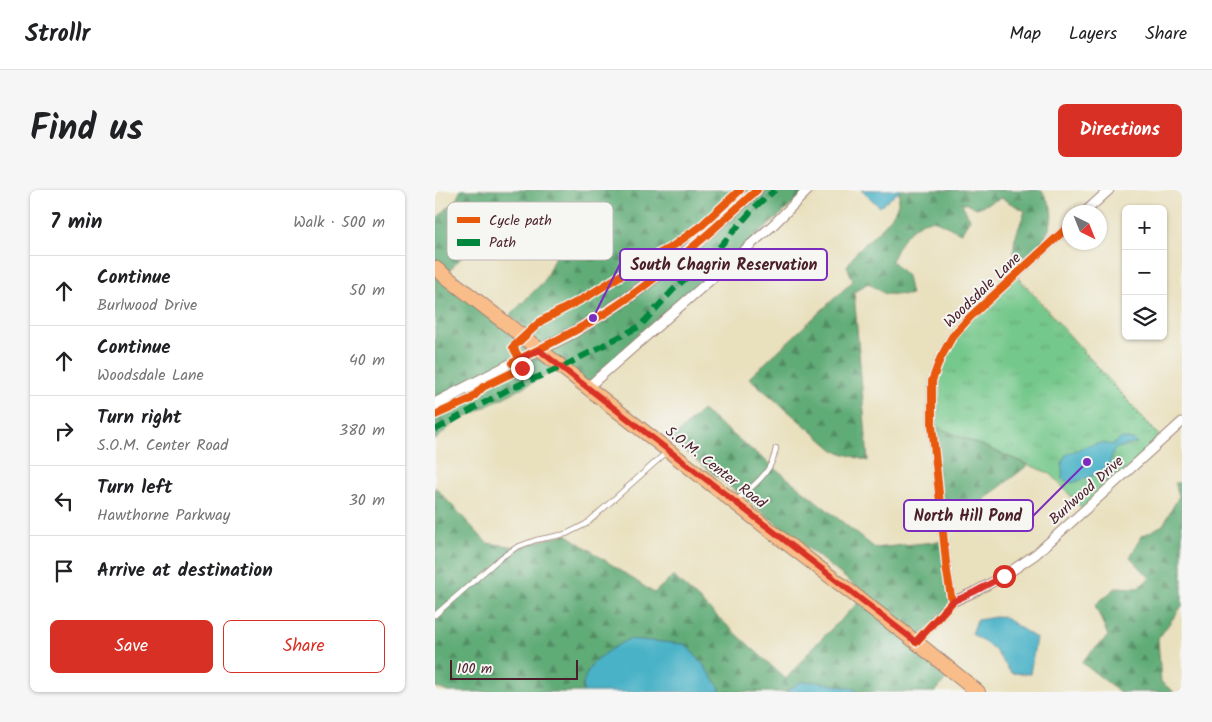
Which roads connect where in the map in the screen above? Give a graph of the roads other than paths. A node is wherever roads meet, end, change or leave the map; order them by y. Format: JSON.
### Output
{"nodes":[{"id":1,"x":757,"y":190,"type":"edge"},
{"id":2,"x":808,"y":190,"type":"edge"},
{"id":3,"x":1109,"y":190,"type":"edge"},
{"id":4,"x":1093,"y":205,"type":"edge"},
{"id":5,"x":1062,"y":232,"type":"edge"},
{"id":6,"x":435,"y":268,"type":"edge"},
{"id":7,"x":539,"y":350,"type":"junction"},
{"id":8,"x":588,"y":387,"type":"junction"},
{"id":9,"x":435,"y":404,"type":"edge"},
{"id":10,"x":1182,"y":422,"type":"edge"},
{"id":11,"x":776,"y":448,"type":"dead end"},
{"id":12,"x":669,"y":450,"type":"junction"},
{"id":13,"x":735,"y":502,"type":"junction"},
{"id":14,"x":952,"y":602,"type":"junction"},
{"id":15,"x":435,"y":616,"type":"edge"},
{"id":16,"x":916,"y":642,"type":"junction"},
{"id":17,"x":978,"y":692,"type":"edge"}],
"edges":[{"from":1,"to":7,"type":"street"},
{"from":2,"to":8,"type":"street"},
{"from":3,"to":4,"type":"street"},
{"from":5,"to":14,"type":"street","name":"Woodsdale Lane"},
{"from":6,"to":7,"type":"main road","name":"S.O.M. Center Road"},
{"from":7,"to":8,"type":"main road","name":"S.O.M. Center Road"},
{"from":7,"to":9,"type":"street"},
{"from":8,"to":12,"type":"main road","name":"S.O.M. Center Road"},
{"from":10,"to":14,"type":"street","name":"Burlwood Drive"},
{"from":11,"to":13,"type":"lane"},
{"from":12,"to":13,"type":"main road","name":"S.O.M. Center Road"},
{"from":12,"to":15,"type":"lane"},
{"from":13,"to":16,"type":"main road","name":"S.O.M. Center Road"},
{"from":14,"to":16,"type":"street"},
{"from":16,"to":17,"type":"main road","name":"S.O.M. Center Road"}]}
